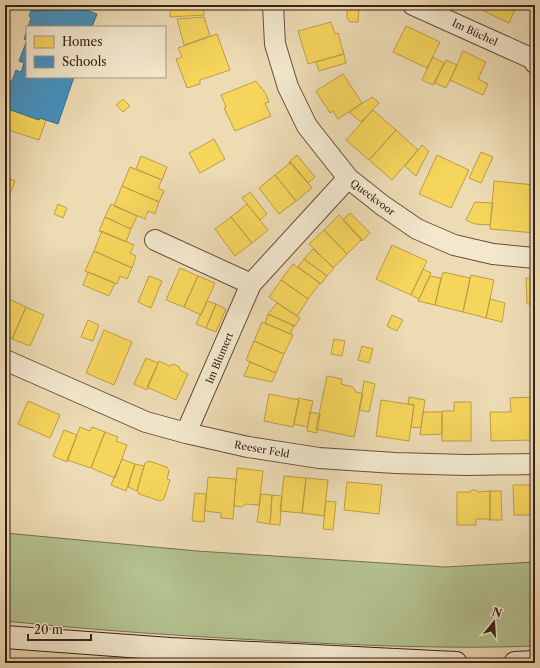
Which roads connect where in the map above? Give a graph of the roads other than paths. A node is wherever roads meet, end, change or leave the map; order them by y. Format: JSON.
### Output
{"nodes":[{"id":1,"x":273,"y":5,"type":"edge"},
{"id":2,"x":413,"y":5,"type":"edge"},
{"id":3,"x":535,"y":63,"type":"edge"},
{"id":4,"x":348,"y":178,"type":"junction"},
{"id":5,"x":155,"y":240,"type":"dead end"},
{"id":6,"x":535,"y":258,"type":"edge"},
{"id":7,"x":251,"y":284,"type":"junction"},
{"id":8,"x":5,"y":360,"type":"edge"},
{"id":9,"x":186,"y":433,"type":"junction"},
{"id":10,"x":535,"y":464,"type":"edge"},
{"id":11,"x":5,"y":637,"type":"edge"},
{"id":12,"x":535,"y":662,"type":"edge"},
{"id":13,"x":456,"y":663,"type":"edge"},
{"id":14,"x":515,"y":663,"type":"edge"}],
"edges":[{"from":1,"to":4,"type":"street","name":"Queckvoor"},
{"from":2,"to":3,"type":"street","name":"Im Büchel"},
{"from":4,"to":6,"type":"street","name":"Queckvoor"},
{"from":4,"to":7,"type":"street","name":"Im Blumert"},
{"from":5,"to":7,"type":"street"},
{"from":7,"to":9,"type":"street","name":"Im Blumert"},
{"from":8,"to":9,"type":"street","name":"Reeser Feld"},
{"from":9,"to":10,"type":"street","name":"Reeser Feld"},
{"from":11,"to":13,"type":"main road"},
{"from":12,"to":14,"type":"main road"}]}
